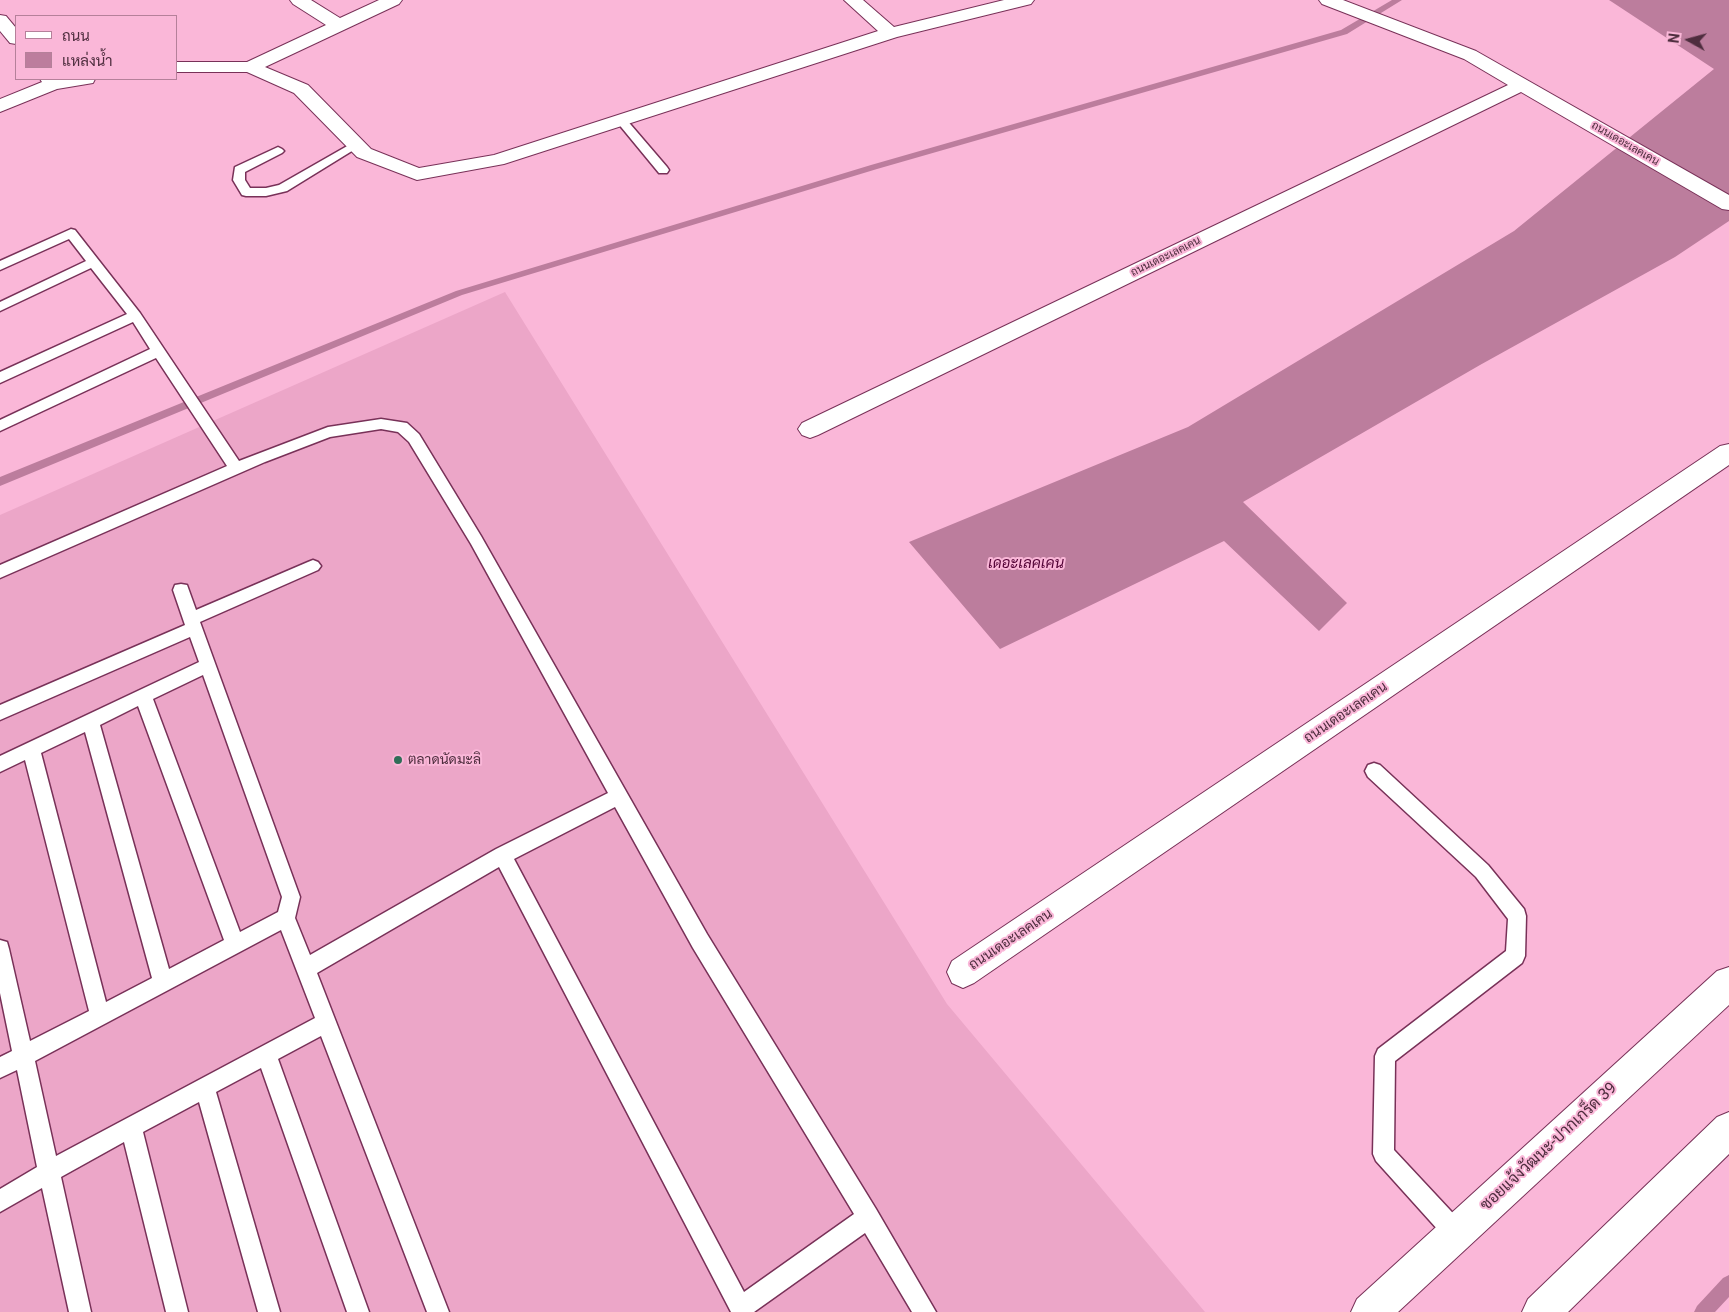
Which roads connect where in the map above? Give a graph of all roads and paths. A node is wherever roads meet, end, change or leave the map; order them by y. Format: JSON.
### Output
{"nodes":[{"id":1,"x":299,"y":0,"type":"edge"},
{"id":2,"x":392,"y":0,"type":"edge"},
{"id":3,"x":853,"y":0,"type":"edge"},
{"id":4,"x":1025,"y":0,"type":"edge"},
{"id":5,"x":1328,"y":0,"type":"edge"},
{"id":6,"x":0,"y":20,"type":"edge"},
{"id":7,"x":339,"y":25,"type":"junction"},
{"id":8,"x":890,"y":32,"type":"junction"},
{"id":9,"x":15,"y":38,"type":"edge"},
{"id":10,"x":178,"y":67,"type":"edge"},
{"id":11,"x":250,"y":67,"type":"junction"},
{"id":12,"x":74,"y":80,"type":"edge"},
{"id":13,"x":51,"y":82,"type":"edge"},
{"id":14,"x":1522,"y":85,"type":"junction"},
{"id":15,"x":0,"y":106,"type":"edge"},
{"id":16,"x":621,"y":120,"type":"junction"},
{"id":17,"x":356,"y":144,"type":"junction"},
{"id":18,"x":278,"y":151,"type":"dead end"},
{"id":19,"x":663,"y":170,"type":"dead end"},
{"id":20,"x":1729,"y":204,"type":"edge"},
{"id":21,"x":93,"y":262,"type":"junction"},
{"id":22,"x":0,"y":266,"type":"edge"},
{"id":23,"x":0,"y":307,"type":"edge"},
{"id":24,"x":135,"y":316,"type":"junction"},
{"id":25,"x":158,"y":351,"type":"junction"},
{"id":26,"x":0,"y":378,"type":"edge"},
{"id":27,"x":0,"y":426,"type":"edge"},
{"id":28,"x":810,"y":429,"type":"dead end"},
{"id":29,"x":1729,"y":453,"type":"edge"},
{"id":30,"x":236,"y":468,"type":"junction"},
{"id":31,"x":313,"y":566,"type":"dead end"},
{"id":32,"x":0,"y":572,"type":"edge"},
{"id":33,"x":181,"y":590,"type":"dead end"},
{"id":34,"x":193,"y":624,"type":"junction"},
{"id":35,"x":208,"y":665,"type":"junction"},
{"id":36,"x":143,"y":696,"type":"junction"},
{"id":37,"x":0,"y":713,"type":"edge"},
{"id":38,"x":90,"y":721,"type":"junction"},
{"id":39,"x":31,"y":749,"type":"junction"},
{"id":40,"x":0,"y":764,"type":"edge"},
{"id":41,"x":1374,"y":771,"type":"dead end"},
{"id":42,"x":618,"y":796,"type":"junction"},
{"id":43,"x":502,"y":855,"type":"junction"},
{"id":44,"x":286,"y":918,"type":"junction"},
{"id":45,"x":235,"y":944,"type":"junction"},
{"id":46,"x":0,"y":949,"type":"edge"},
{"id":47,"x":305,"y":969,"type":"junction"},
{"id":48,"x":963,"y":972,"type":"dead end"},
{"id":49,"x":163,"y":982,"type":"junction"},
{"id":50,"x":1729,"y":983,"type":"edge"},
{"id":51,"x":100,"y":1015,"type":"junction"},
{"id":52,"x":325,"y":1023,"type":"junction"},
{"id":53,"x":266,"y":1054,"type":"junction"},
{"id":54,"x":24,"y":1055,"type":"junction"},
{"id":55,"x":0,"y":1068,"type":"edge"},
{"id":56,"x":205,"y":1088,"type":"junction"},
{"id":57,"x":131,"y":1127,"type":"junction"},
{"id":58,"x":1729,"y":1129,"type":"edge"},
{"id":59,"x":50,"y":1171,"type":"junction"},
{"id":60,"x":0,"y":1201,"type":"edge"},
{"id":61,"x":868,"y":1217,"type":"junction"},
{"id":62,"x":1456,"y":1233,"type":"junction"},
{"id":63,"x":742,"y":1310,"type":"edge"},
{"id":64,"x":80,"y":1312,"type":"edge"},
{"id":65,"x":178,"y":1312,"type":"edge"},
{"id":66,"x":269,"y":1312,"type":"edge"},
{"id":67,"x":358,"y":1312,"type":"edge"},
{"id":68,"x":438,"y":1312,"type":"edge"},
{"id":69,"x":925,"y":1312,"type":"edge"},
{"id":70,"x":1370,"y":1312,"type":"edge"},
{"id":71,"x":1541,"y":1312,"type":"edge"}],
"edges":[{"from":1,"to":7,"type":"street"},
{"from":2,"to":7,"type":"street"},
{"from":3,"to":8,"type":"street"},
{"from":4,"to":8,"type":"street"},
{"from":5,"to":14,"type":"street","name":"ถนนเดอะเลคเคน"},
{"from":6,"to":9,"type":"street"},
{"from":7,"to":11,"type":"street"},
{"from":8,"to":16,"type":"street"},
{"from":10,"to":11,"type":"street"},
{"from":11,"to":17,"type":"street"},
{"from":12,"to":13,"type":"street"},
{"from":13,"to":15,"type":"street"},
{"from":14,"to":20,"type":"street","name":"ถนนเดอะเลคเคน"},
{"from":14,"to":28,"type":"street","name":"ถนนเดอะเลคเคน"},
{"from":16,"to":17,"type":"street"},
{"from":16,"to":19,"type":"lane"},
{"from":17,"to":18,"type":"lane"},
{"from":21,"to":22,"type":"lane"},
{"from":21,"to":23,"type":"lane"},
{"from":21,"to":24,"type":"lane"},
{"from":24,"to":25,"type":"lane"},
{"from":24,"to":26,"type":"lane"},
{"from":25,"to":27,"type":"lane"},
{"from":25,"to":30,"type":"lane"},
{"from":29,"to":48,"type":"street","name":"ถนนเดอะเลคเคน"},
{"from":30,"to":32,"type":"lane"},
{"from":30,"to":42,"type":"lane"},
{"from":31,"to":34,"type":"lane"},
{"from":33,"to":34,"type":"lane"},
{"from":34,"to":35,"type":"lane"},
{"from":34,"to":37,"type":"lane"},
{"from":35,"to":36,"type":"lane"},
{"from":35,"to":44,"type":"lane"},
{"from":36,"to":38,"type":"lane"},
{"from":36,"to":45,"type":"lane"},
{"from":38,"to":39,"type":"lane"},
{"from":38,"to":49,"type":"lane"},
{"from":39,"to":40,"type":"lane"},
{"from":39,"to":51,"type":"lane"},
{"from":41,"to":62,"type":"lane"},
{"from":42,"to":43,"type":"lane"},
{"from":42,"to":61,"type":"lane"},
{"from":43,"to":47,"type":"lane"},
{"from":43,"to":63,"type":"lane"},
{"from":44,"to":45,"type":"lane"},
{"from":44,"to":47,"type":"lane"},
{"from":45,"to":49,"type":"lane"},
{"from":46,"to":54,"type":"lane"},
{"from":47,"to":52,"type":"lane"},
{"from":49,"to":51,"type":"lane"},
{"from":50,"to":62,"type":"street","name":"ซอยแจ้งวัฒนะ-ปากเกร็ด 39"},
{"from":51,"to":54,"type":"lane"},
{"from":52,"to":53,"type":"lane"},
{"from":52,"to":68,"type":"lane"},
{"from":53,"to":56,"type":"lane"},
{"from":53,"to":67,"type":"lane"},
{"from":54,"to":55,"type":"lane"},
{"from":54,"to":59,"type":"lane"},
{"from":56,"to":57,"type":"lane"},
{"from":56,"to":66,"type":"lane"},
{"from":57,"to":59,"type":"lane"},
{"from":57,"to":65,"type":"lane"},
{"from":58,"to":71,"type":"street"},
{"from":59,"to":60,"type":"lane"},
{"from":59,"to":64,"type":"lane"},
{"from":61,"to":63,"type":"lane"},
{"from":61,"to":69,"type":"lane"},
{"from":62,"to":70,"type":"street","name":"ซอยแจ้งวัฒนะ-ปากเกร็ด 39"}]}
